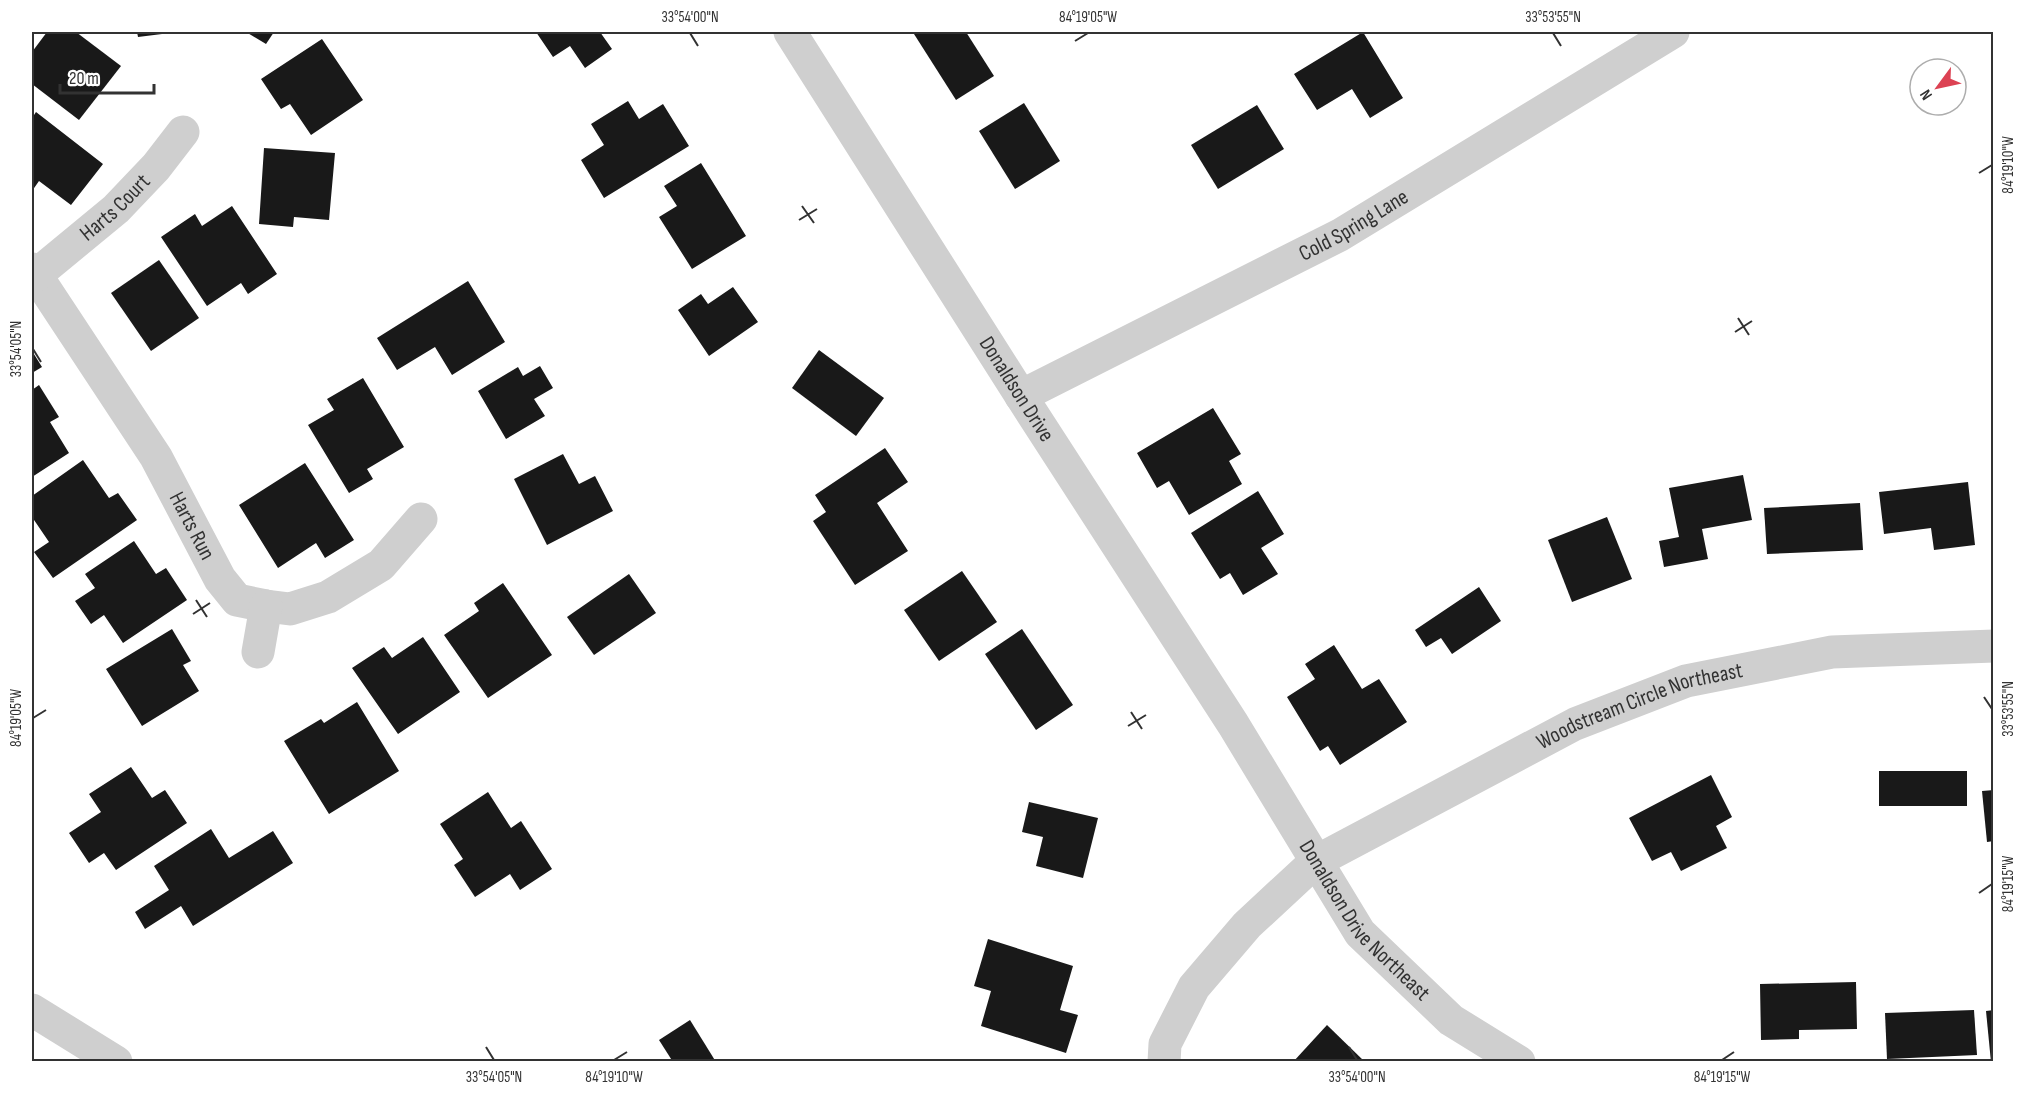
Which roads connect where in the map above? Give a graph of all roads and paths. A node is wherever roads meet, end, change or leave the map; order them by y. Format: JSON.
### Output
{"nodes":[{"id":1,"x":790,"y":32,"type":"edge"},
{"id":2,"x":1673,"y":32,"type":"edge"},
{"id":3,"x":183,"y":132,"type":"dead end"},
{"id":4,"x":34,"y":272,"type":"edge"},
{"id":5,"x":1021,"y":396,"type":"junction"},
{"id":6,"x":421,"y":519,"type":"dead end"},
{"id":7,"x":266,"y":606,"type":"junction"},
{"id":8,"x":1994,"y":646,"type":"edge"},
{"id":9,"x":258,"y":652,"type":"dead end"},
{"id":10,"x":1245,"y":745,"type":"joint"},
{"id":11,"x":1315,"y":862,"type":"junction"},
{"id":12,"x":32,"y":1010,"type":"edge"},
{"id":13,"x":116,"y":1062,"type":"edge"},
{"id":14,"x":1164,"y":1062,"type":"edge"},
{"id":15,"x":1520,"y":1062,"type":"edge"}],
"edges":[{"from":1,"to":5,"type":"street","name":"Donaldson Drive"},
{"from":2,"to":5,"type":"street","name":"Cold Spring Lane"},
{"from":3,"to":4,"type":"street","name":"Harts Court"},
{"from":4,"to":7,"type":"street","name":"Harts Run"},
{"from":5,"to":10,"type":"street","name":"Donaldson Drive"},
{"from":6,"to":7,"type":"street","name":"Harts Run"},
{"from":7,"to":9,"type":"street"},
{"from":8,"to":11,"type":"street","name":"Woodstream Circle Northeast"},
{"from":10,"to":11,"type":"street","name":"Donaldson Drive Northeast"},
{"from":11,"to":14,"type":"street","name":"Woodstream Circle Northeast"},
{"from":11,"to":15,"type":"street","name":"Donaldson Drive Northeast"},
{"from":12,"to":13,"type":"street"}]}
